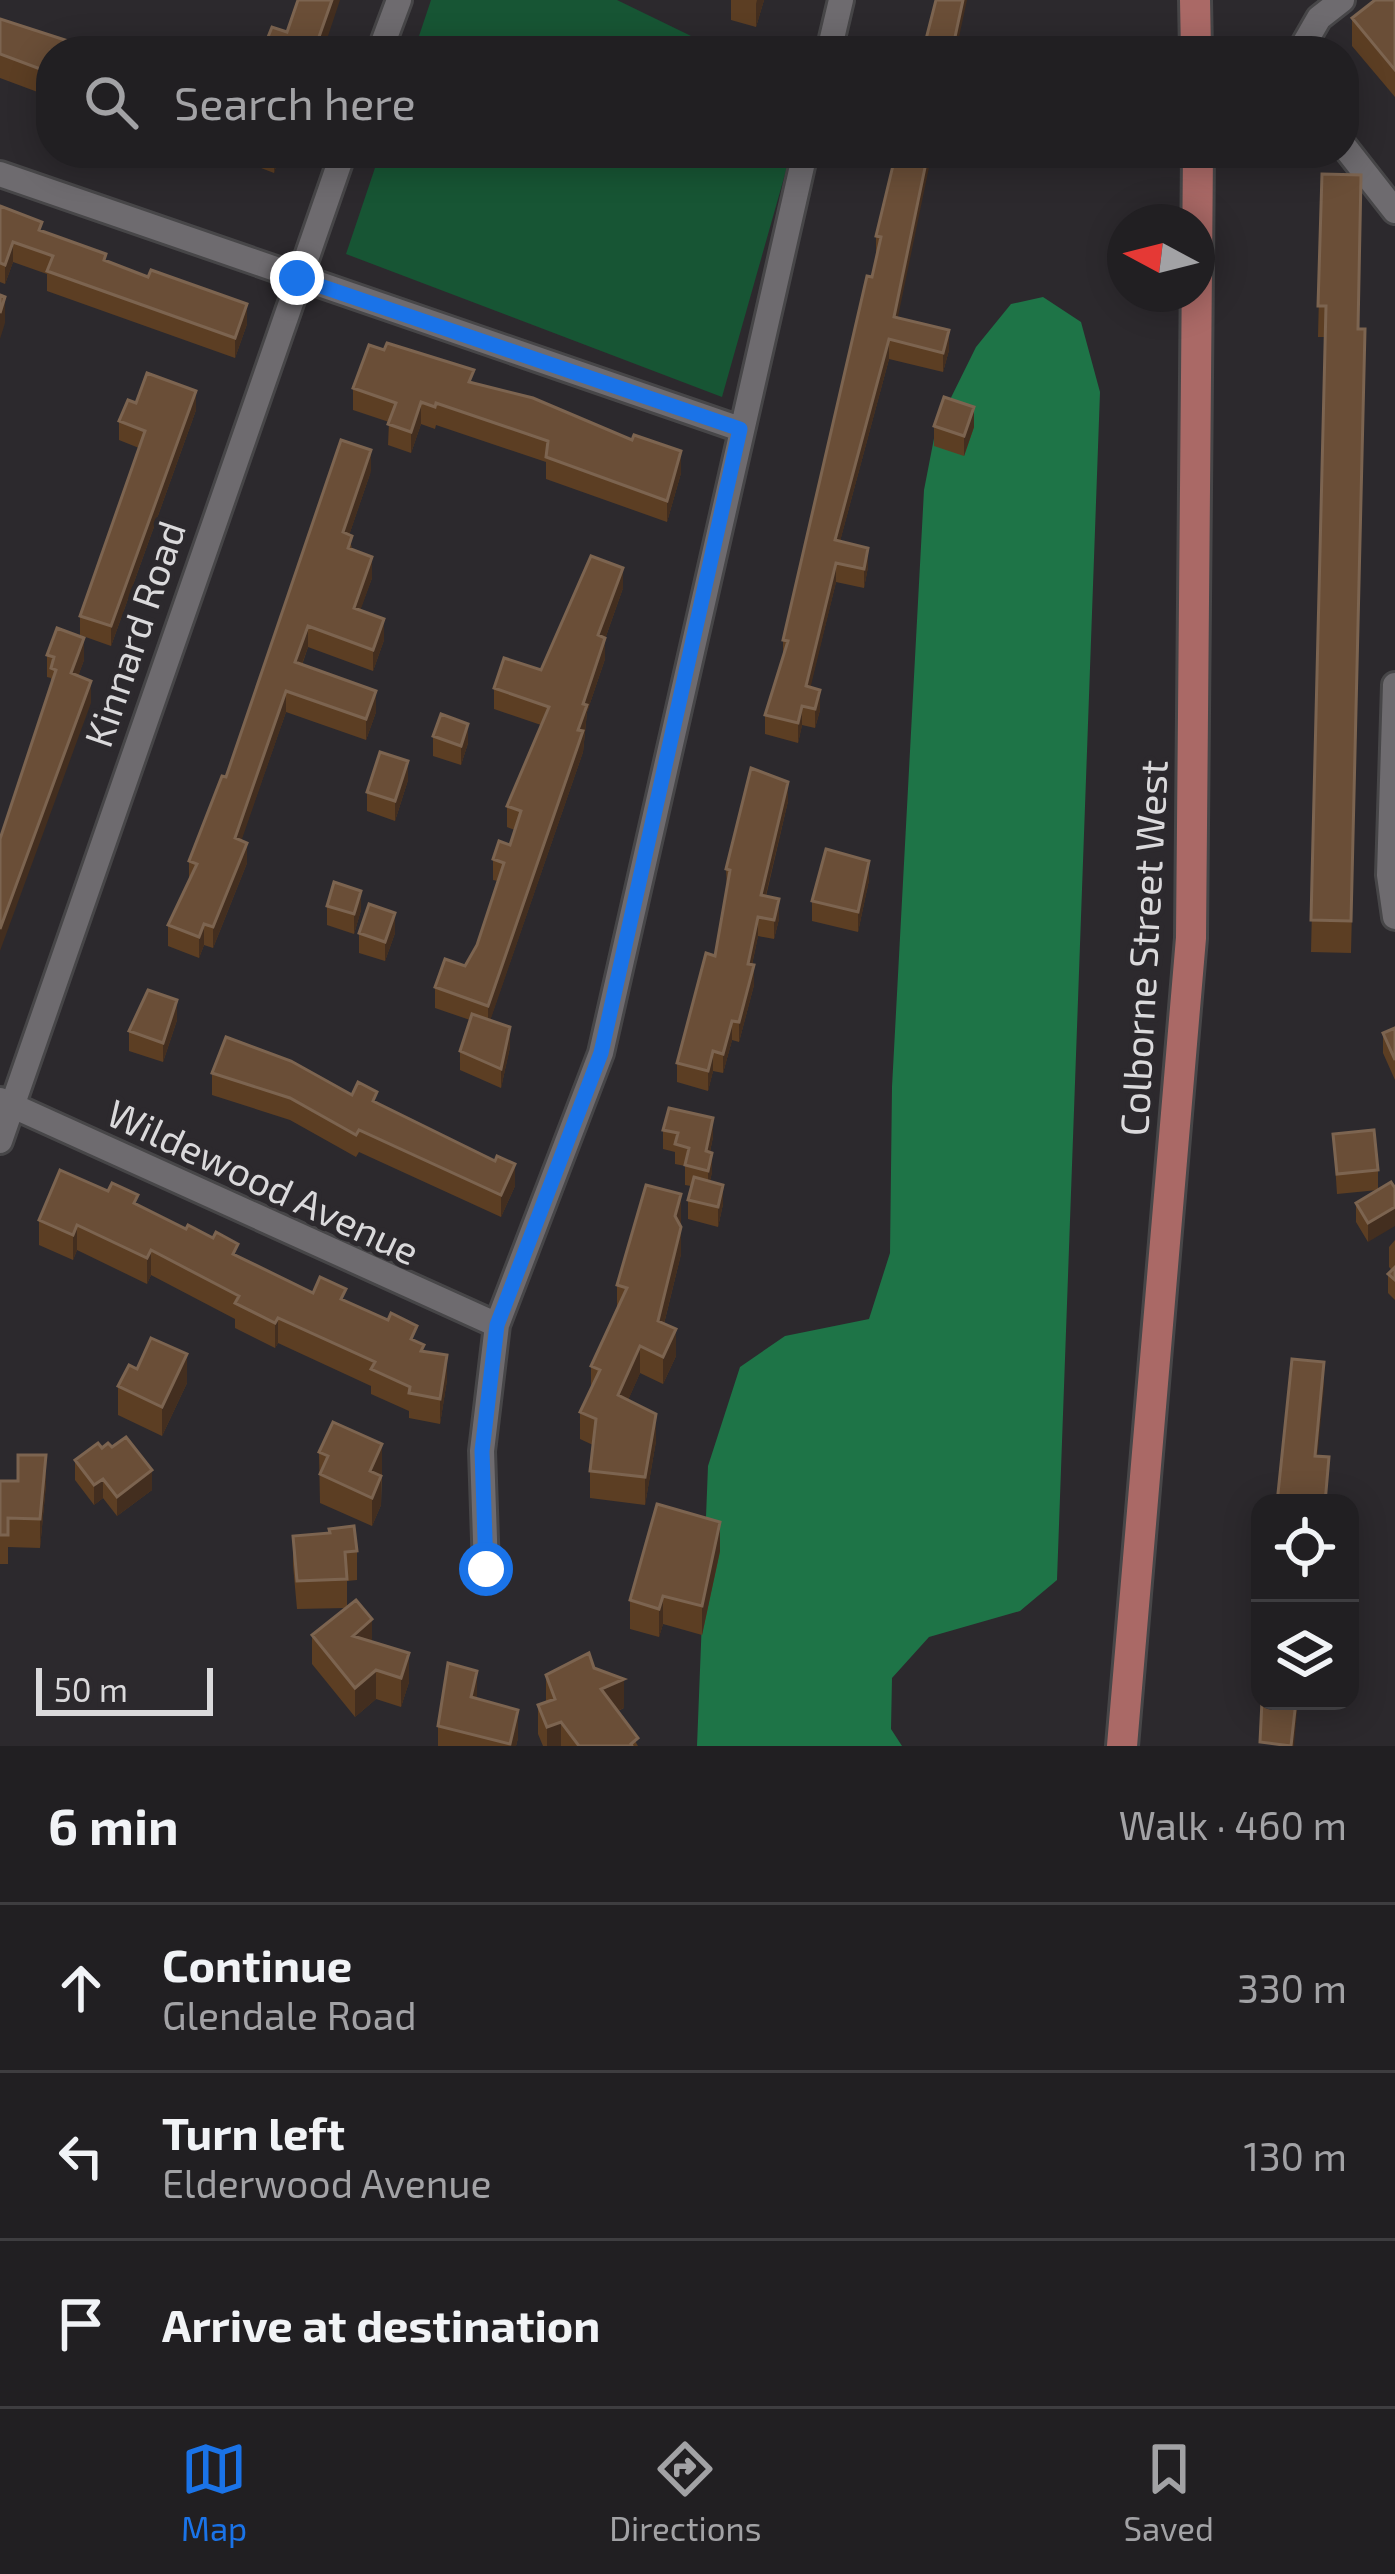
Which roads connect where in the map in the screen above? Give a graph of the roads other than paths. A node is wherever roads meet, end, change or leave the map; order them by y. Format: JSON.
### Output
{"nodes":[{"id":1,"x":399,"y":0,"type":"edge"},
{"id":2,"x":841,"y":0,"type":"edge"},
{"id":3,"x":1195,"y":0,"type":"edge"},
{"id":4,"x":1342,"y":0,"type":"edge"},
{"id":5,"x":386,"y":36,"type":"edge"},
{"id":6,"x":833,"y":36,"type":"edge"},
{"id":7,"x":1196,"y":36,"type":"edge"},
{"id":8,"x":1309,"y":36,"type":"edge"},
{"id":9,"x":1359,"y":165,"type":"edge"},
{"id":10,"x":337,"y":168,"type":"edge"},
{"id":11,"x":801,"y":168,"type":"edge"},
{"id":12,"x":1198,"y":168,"type":"edge"},
{"id":13,"x":0,"y":174,"type":"edge"},
{"id":14,"x":1395,"y":211,"type":"edge"},
{"id":15,"x":297,"y":278,"type":"junction"},
{"id":16,"x":740,"y":429,"type":"junction"},
{"id":17,"x":1395,"y":685,"type":"edge"},
{"id":18,"x":1395,"y":916,"type":"edge"},
{"id":19,"x":5,"y":1103,"type":"edge"},
{"id":20,"x":0,"y":1141,"type":"edge"},
{"id":21,"x":497,"y":1325,"type":"junction"},
{"id":22,"x":486,"y":1569,"type":"dead end"},
{"id":23,"x":1122,"y":1746,"type":"edge"}],
"edges":[{"from":1,"to":5,"type":"street"},
{"from":2,"to":6,"type":"street"},
{"from":3,"to":7,"type":"main road"},
{"from":4,"to":8,"type":"street"},
{"from":9,"to":14,"type":"street"},
{"from":10,"to":15,"type":"street","name":"Kinnard Road"},
{"from":11,"to":16,"type":"street"},
{"from":12,"to":23,"type":"main road","name":"Colborne Street West"},
{"from":13,"to":15,"type":"street"},
{"from":15,"to":16,"type":"street"},
{"from":15,"to":19,"type":"street","name":"Kinnard Road"},
{"from":16,"to":21,"type":"street"},
{"from":17,"to":18,"type":"street"},
{"from":19,"to":20,"type":"street","name":"Kinnard Road"},
{"from":19,"to":21,"type":"street","name":"Wildewood Avenue"},
{"from":21,"to":22,"type":"street"}]}
